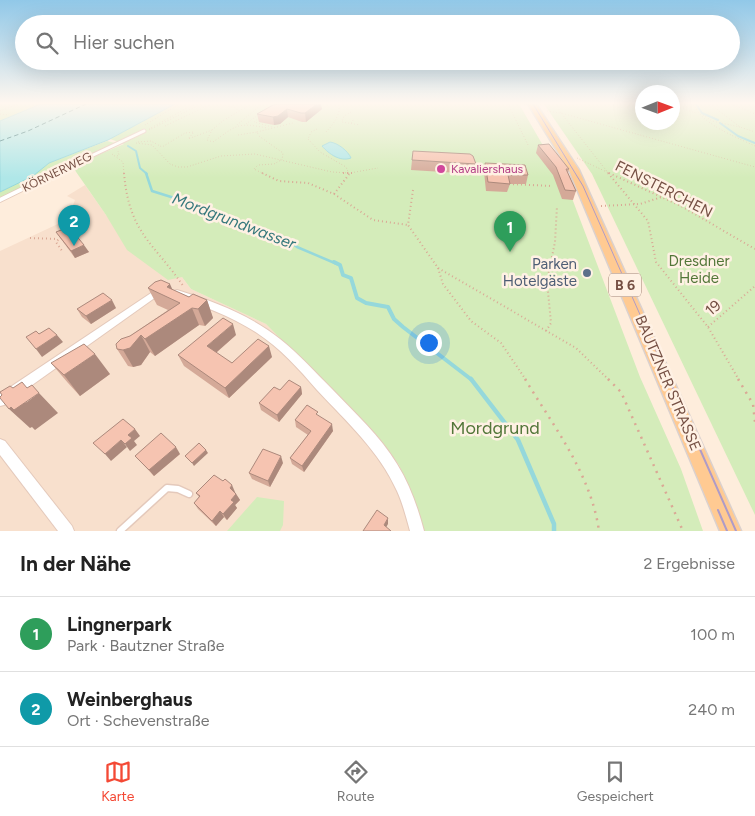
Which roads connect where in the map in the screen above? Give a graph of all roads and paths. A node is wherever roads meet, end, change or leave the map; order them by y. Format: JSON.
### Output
{"nodes":[{"id":1,"x":148,"y":129,"type":"edge"},
{"id":2,"x":149,"y":129,"type":"edge"},
{"id":3,"x":233,"y":129,"type":"edge"},
{"id":4,"x":265,"y":129,"type":"edge"},
{"id":5,"x":317,"y":129,"type":"dead end"},
{"id":6,"x":329,"y":129,"type":"edge"},
{"id":7,"x":520,"y":129,"type":"edge"},
{"id":8,"x":548,"y":129,"type":"edge"},
{"id":9,"x":573,"y":129,"type":"edge"},
{"id":10,"x":618,"y":129,"type":"edge"},
{"id":11,"x":720,"y":129,"type":"edge"},
{"id":12,"x":212,"y":130,"type":"joint"},
{"id":13,"x":144,"y":131,"type":"junction"},
{"id":14,"x":257,"y":132,"type":"junction"},
{"id":15,"x":326,"y":132,"type":"dead end"},
{"id":16,"x":238,"y":135,"type":"dead end"},
{"id":17,"x":755,"y":146,"type":"edge"},
{"id":18,"x":529,"y":147,"type":"dead end"},
{"id":19,"x":562,"y":150,"type":"junction"},
{"id":20,"x":116,"y":156,"type":"dead end"},
{"id":21,"x":282,"y":160,"type":"junction"},
{"id":22,"x":755,"y":167,"type":"edge"},
{"id":23,"x":378,"y":168,"type":"dead end"},
{"id":24,"x":605,"y":170,"type":"junction"},
{"id":25,"x":350,"y":173,"type":"junction"},
{"id":26,"x":505,"y":183,"type":"edge"},
{"id":27,"x":552,"y":186,"type":"dead end"},
{"id":28,"x":414,"y":190,"type":"dead end"},
{"id":29,"x":334,"y":194,"type":"junction"},
{"id":30,"x":693,"y":196,"type":"dead end"},
{"id":31,"x":662,"y":197,"type":"junction"},
{"id":32,"x":0,"y":200,"type":"edge"},
{"id":33,"x":557,"y":206,"type":"dead end"},
{"id":34,"x":590,"y":206,"type":"junction"},
{"id":35,"x":635,"y":206,"type":"junction"},
{"id":36,"x":681,"y":206,"type":"junction"},
{"id":37,"x":408,"y":226,"type":"junction"},
{"id":38,"x":80,"y":228,"type":"dead end"},
{"id":39,"x":30,"y":238,"type":"dead end"},
{"id":40,"x":58,"y":239,"type":"junction"},
{"id":41,"x":755,"y":249,"type":"edge"},
{"id":42,"x":62,"y":251,"type":"dead end"},
{"id":43,"x":438,"y":268,"type":"junction"},
{"id":44,"x":755,"y":286,"type":"edge"},
{"id":45,"x":191,"y":298,"type":"junction"},
{"id":46,"x":708,"y":327,"type":"junction"},
{"id":47,"x":546,"y":331,"type":"junction"},
{"id":48,"x":0,"y":401,"type":"edge"},
{"id":49,"x":755,"y":422,"type":"edge"},
{"id":50,"x":0,"y":445,"type":"edge"},
{"id":51,"x":189,"y":494,"type":"dead end"},
{"id":52,"x":67,"y":531,"type":"edge"},
{"id":53,"x":120,"y":531,"type":"edge"},
{"id":54,"x":417,"y":531,"type":"edge"},
{"id":55,"x":599,"y":531,"type":"edge"},
{"id":56,"x":683,"y":531,"type":"edge"},
{"id":57,"x":731,"y":531,"type":"edge"}],
"edges":[{"from":1,"to":13,"type":"path"},
{"from":2,"to":13,"type":"path"},
{"from":3,"to":12,"type":"path"},
{"from":4,"to":14,"type":"path"},
{"from":5,"to":25,"type":"path"},
{"from":6,"to":15,"type":"path"},
{"from":7,"to":18,"type":"path"},
{"from":8,"to":19,"type":"main road","name":"BAUTZNER STRASSE","number":"B 6"},
{"from":9,"to":24,"type":"path"},
{"from":10,"to":22,"type":"path"},
{"from":11,"to":17,"type":"path"},
{"from":12,"to":21,"type":"path"},
{"from":13,"to":32,"type":"lane","name":"KÖRNERWEG"},
{"from":14,"to":16,"type":"path"},
{"from":14,"to":21,"type":"path"},
{"from":19,"to":24,"type":"path","name":"FENSTERCHEN"},
{"from":19,"to":34,"type":"main road","name":"BAUTZNER STRASSE","number":"B 6"},
{"from":20,"to":45,"type":"path"},
{"from":21,"to":25,"type":"path"},
{"from":21,"to":29,"type":"path"},
{"from":23,"to":25,"type":"path"},
{"from":24,"to":31,"type":"path","name":"FENSTERCHEN"},
{"from":24,"to":35,"type":"path"},
{"from":25,"to":29,"type":"path"},
{"from":26,"to":27,"type":"path"},
{"from":28,"to":37,"type":"path"},
{"from":29,"to":37,"type":"path"},
{"from":30,"to":36,"type":"path"},
{"from":31,"to":35,"type":"path"},
{"from":31,"to":36,"type":"path","name":"FENSTERCHEN"},
{"from":33,"to":47,"type":"path"},
{"from":34,"to":35,"type":"path"},
{"from":34,"to":57,"type":"main road","name":"BAUTZNER STRASSE","number":"B 6"},
{"from":35,"to":46,"type":"path"},
{"from":36,"to":41,"type":"path","name":"FENSTERCHEN"},
{"from":37,"to":43,"type":"path"},
{"from":38,"to":40,"type":"path"},
{"from":39,"to":40,"type":"path"},
{"from":40,"to":42,"type":"path"},
{"from":43,"to":47,"type":"path"},
{"from":43,"to":55,"type":"path"},
{"from":44,"to":46,"type":"path","name":"19"},
{"from":45,"to":48,"type":"street"},
{"from":45,"to":54,"type":"street"},
{"from":46,"to":49,"type":"path"},
{"from":47,"to":56,"type":"path"},
{"from":50,"to":52,"type":"street"},
{"from":51,"to":53,"type":"lane"}]}
